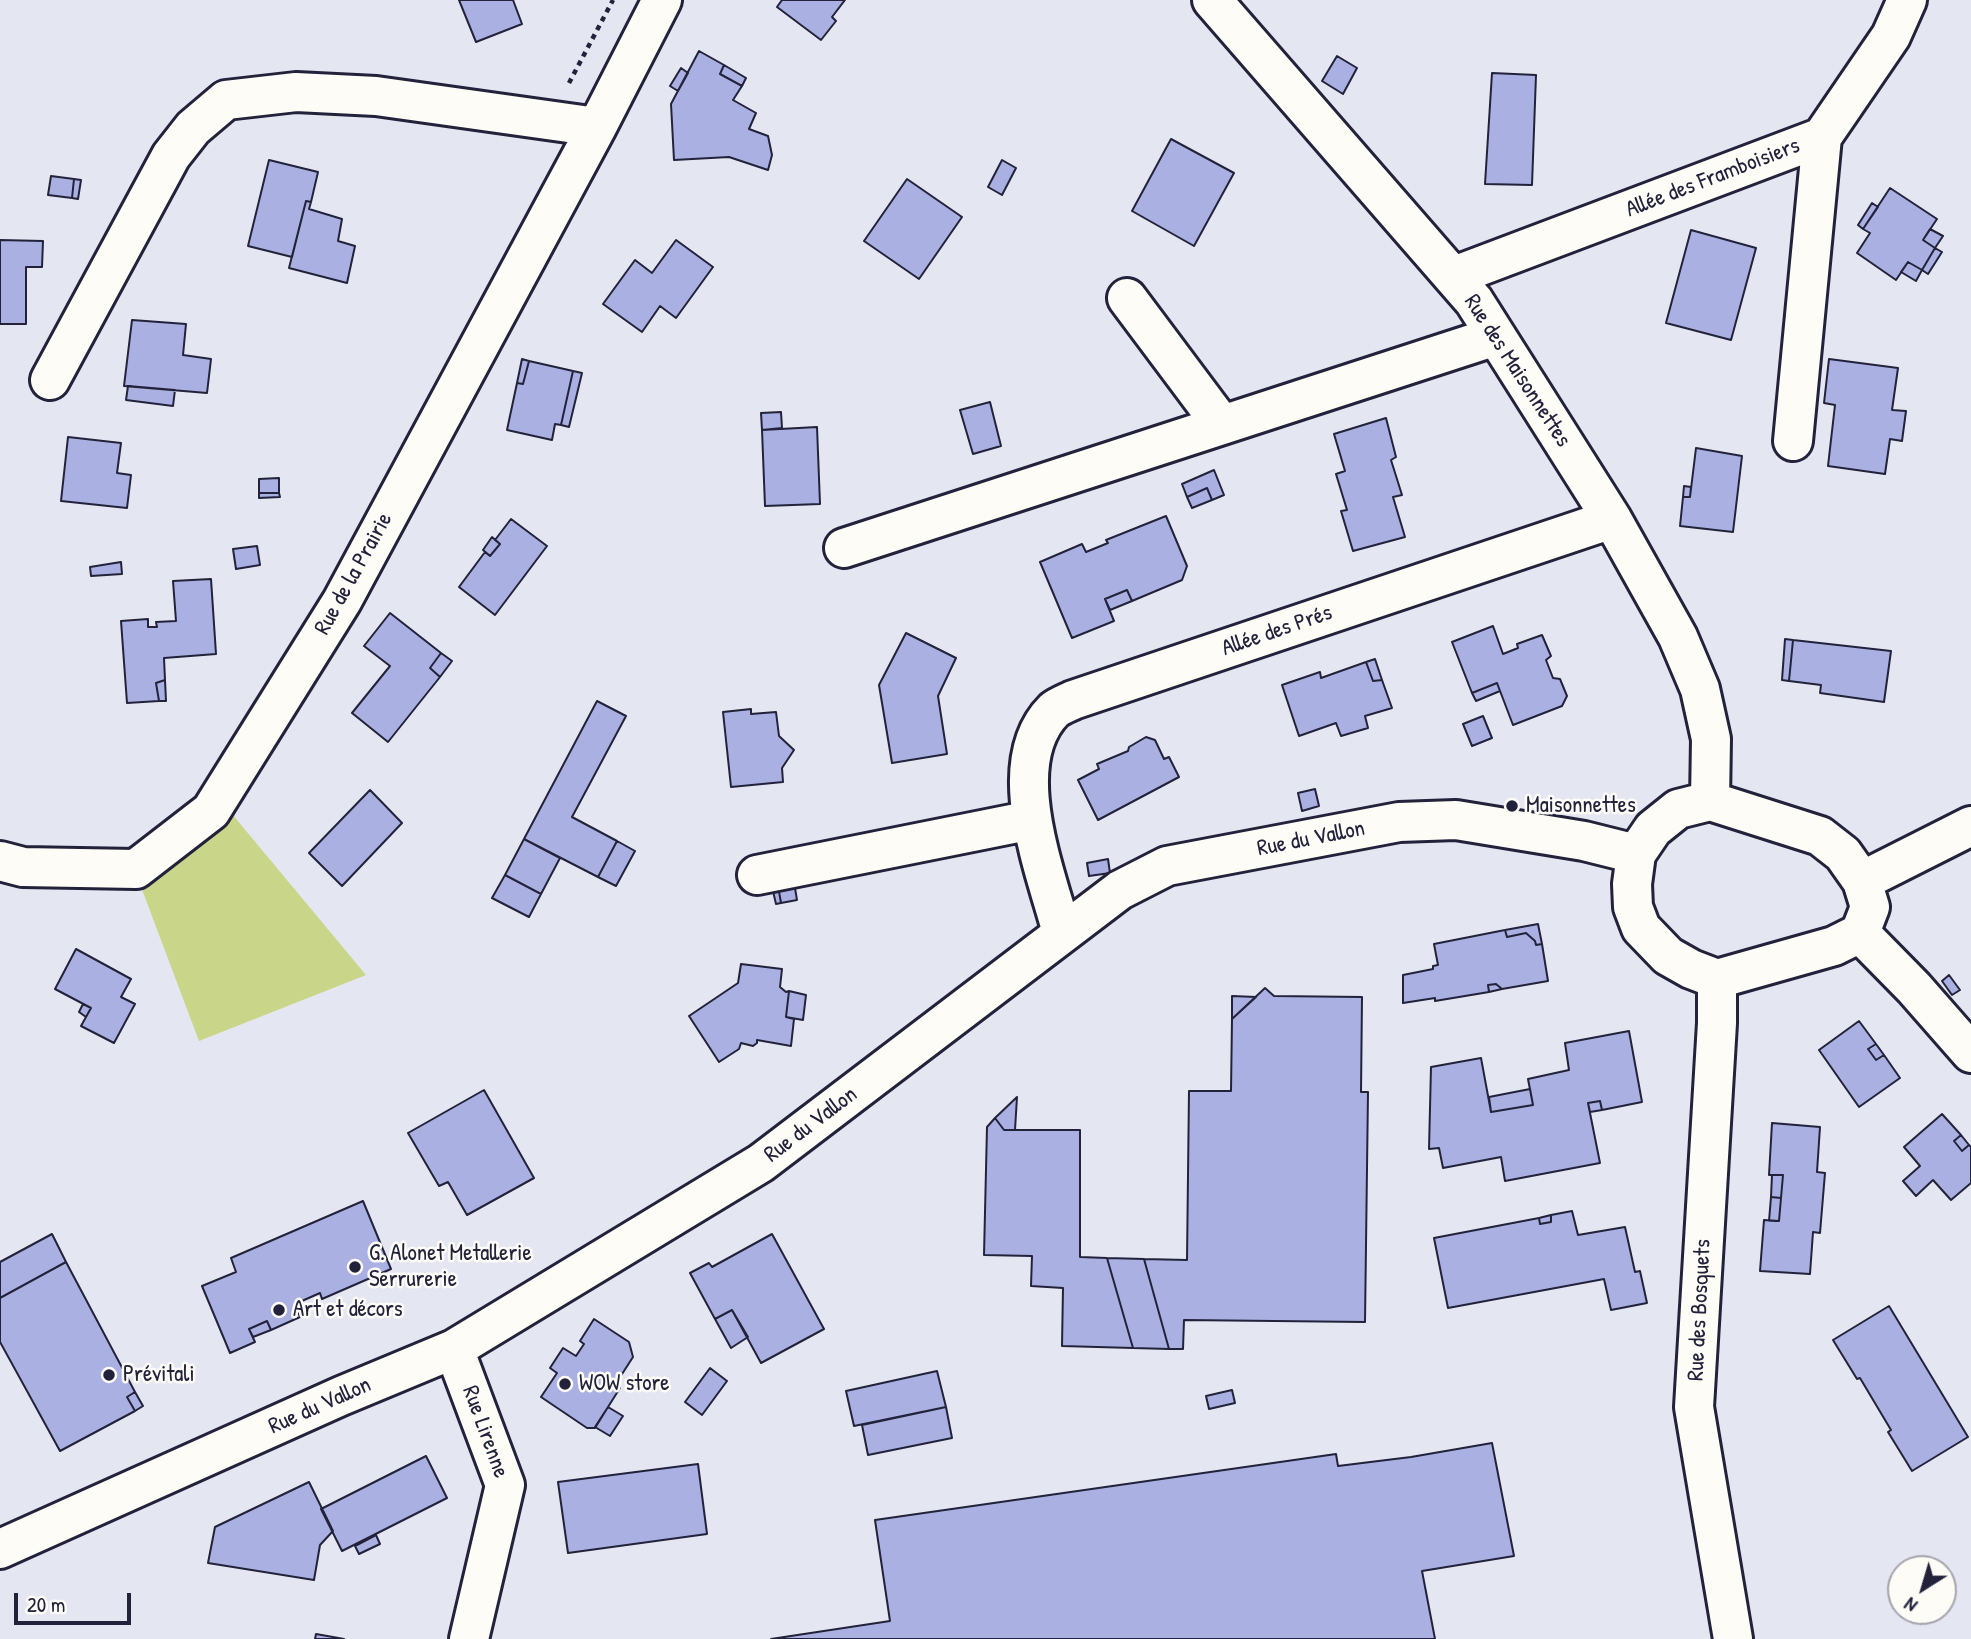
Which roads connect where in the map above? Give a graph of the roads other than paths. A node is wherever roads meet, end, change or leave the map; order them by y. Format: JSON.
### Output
{"nodes":[{"id":1,"x":662,"y":0,"type":"edge"},
{"id":2,"x":1212,"y":0,"type":"edge"},
{"id":3,"x":1907,"y":0,"type":"edge"},
{"id":4,"x":597,"y":127,"type":"junction"},
{"id":5,"x":1822,"y":137,"type":"junction"},
{"id":6,"x":1454,"y":276,"type":"junction"},
{"id":7,"x":1127,"y":298,"type":"dead end"},
{"id":8,"x":1496,"y":336,"type":"junction"},
{"id":9,"x":50,"y":380,"type":"dead end"},
{"id":10,"x":1222,"y":425,"type":"junction"},
{"id":11,"x":1793,"y":441,"type":"dead end"},
{"id":12,"x":1612,"y":519,"type":"junction"},
{"id":13,"x":844,"y":548,"type":"dead end"},
{"id":14,"x":1710,"y":801,"type":"junction"},
{"id":15,"x":1032,"y":820,"type":"junction"},
{"id":16,"x":1971,"y":825,"type":"edge"},
{"id":17,"x":1636,"y":854,"type":"junction"},
{"id":18,"x":0,"y":861,"type":"edge"},
{"id":19,"x":757,"y":875,"type":"dead end"},
{"id":20,"x":1862,"y":881,"type":"junction"},
{"id":21,"x":1062,"y":933,"type":"junction"},
{"id":22,"x":1860,"y":933,"type":"junction"},
{"id":23,"x":1717,"y":979,"type":"junction"},
{"id":24,"x":1971,"y":1053,"type":"edge"},
{"id":25,"x":454,"y":1349,"type":"junction"},
{"id":26,"x":0,"y":1549,"type":"edge"},
{"id":27,"x":469,"y":1639,"type":"edge"},
{"id":28,"x":1733,"y":1639,"type":"edge"}],
"edges":[{"from":1,"to":4,"type":"street","name":"Rue de la Prairie"},
{"from":2,"to":6,"type":"street","name":"Rue des Maisonnettes"},
{"from":3,"to":5,"type":"street","name":"Allée des Framboisiers"},
{"from":4,"to":9,"type":"street"},
{"from":4,"to":18,"type":"street","name":"Rue de la Prairie"},
{"from":5,"to":6,"type":"street","name":"Allée des Framboisiers"},
{"from":5,"to":11,"type":"street"},
{"from":6,"to":8,"type":"street","name":"Rue des Maisonnettes"},
{"from":7,"to":10,"type":"street"},
{"from":8,"to":10,"type":"street"},
{"from":8,"to":12,"type":"street","name":"Rue des Maisonnettes"},
{"from":10,"to":13,"type":"street"},
{"from":12,"to":14,"type":"street","name":"Rue des Maisonnettes"},
{"from":12,"to":15,"type":"street","name":"Allée des Prés"},
{"from":14,"to":17,"type":"street"},
{"from":14,"to":20,"type":"street"},
{"from":15,"to":19,"type":"street"},
{"from":15,"to":21,"type":"street","name":"Allée des Prés"},
{"from":16,"to":20,"type":"street"},
{"from":17,"to":21,"type":"street","name":"Rue du Vallon"},
{"from":17,"to":23,"type":"street"},
{"from":20,"to":22,"type":"street"},
{"from":21,"to":25,"type":"street","name":"Rue du Vallon"},
{"from":22,"to":23,"type":"street"},
{"from":22,"to":24,"type":"street"},
{"from":23,"to":28,"type":"street","name":"Rue des Bosquets"},
{"from":25,"to":26,"type":"street","name":"Rue du Vallon"},
{"from":25,"to":27,"type":"street","name":"Rue Lirenne"}]}
